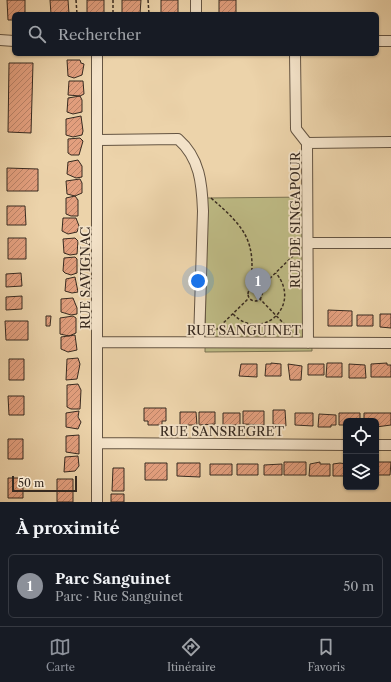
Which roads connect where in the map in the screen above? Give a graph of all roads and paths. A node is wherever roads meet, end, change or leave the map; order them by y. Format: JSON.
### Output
{"nodes":[{"id":1,"x":76,"y":0,"type":"edge"},
{"id":2,"x":113,"y":0,"type":"edge"},
{"id":3,"x":148,"y":0,"type":"edge"},
{"id":4,"x":196,"y":0,"type":"edge"},
{"id":5,"x":77,"y":12,"type":"edge"},
{"id":6,"x":113,"y":12,"type":"edge"},
{"id":7,"x":148,"y":12,"type":"edge"},
{"id":8,"x":196,"y":12,"type":"edge"},
{"id":9,"x":0,"y":40,"type":"edge"},
{"id":10,"x":12,"y":41,"type":"edge"},
{"id":11,"x":379,"y":41,"type":"edge"},
{"id":12,"x":391,"y":41,"type":"edge"},
{"id":13,"x":97,"y":56,"type":"edge"},
{"id":14,"x":295,"y":56,"type":"edge"},
{"id":15,"x":99,"y":140,"type":"junction"},
{"id":16,"x":391,"y":142,"type":"edge"},
{"id":17,"x":307,"y":143,"type":"junction"},
{"id":18,"x":202,"y":190,"type":"junction"},
{"id":19,"x":308,"y":242,"type":"junction"},
{"id":20,"x":391,"y":243,"type":"edge"},
{"id":21,"x":276,"y":273,"type":"junction"},
{"id":22,"x":250,"y":289,"type":"junction"},
{"id":23,"x":259,"y":289,"type":"junction"},
{"id":24,"x":250,"y":298,"type":"junction"},
{"id":25,"x":259,"y":298,"type":"junction"},
{"id":26,"x":233,"y":314,"type":"junction"},
{"id":27,"x":276,"y":316,"type":"junction"},
{"id":28,"x":98,"y":342,"type":"junction"},
{"id":29,"x":201,"y":342,"type":"junction"},
{"id":30,"x":305,"y":343,"type":"junction"},
{"id":31,"x":391,"y":343,"type":"edge"},
{"id":32,"x":98,"y":443,"type":"junction"},
{"id":33,"x":343,"y":445,"type":"edge"},
{"id":34,"x":379,"y":445,"type":"edge"},
{"id":35,"x":391,"y":445,"type":"edge"},
{"id":36,"x":97,"y":502,"type":"edge"}],
"edges":[{"from":1,"to":5,"type":"path"},
{"from":2,"to":6,"type":"path"},
{"from":3,"to":7,"type":"path"},
{"from":4,"to":8,"type":"street"},
{"from":9,"to":10,"type":"street"},
{"from":11,"to":12,"type":"street"},
{"from":13,"to":15,"type":"street","name":"RUE SAVIGNAC"},
{"from":14,"to":17,"type":"street","name":"RUE DE SINGAPOUR"},
{"from":15,"to":18,"type":"street"},
{"from":15,"to":28,"type":"street","name":"RUE SAVIGNAC"},
{"from":16,"to":17,"type":"street"},
{"from":17,"to":19,"type":"street","name":"RUE DE SINGAPOUR"},
{"from":18,"to":22,"type":"path"},
{"from":18,"to":29,"type":"street"},
{"from":19,"to":20,"type":"street"},
{"from":19,"to":21,"type":"path"},
{"from":19,"to":30,"type":"street","name":"RUE DE SINGAPOUR"},
{"from":21,"to":23,"type":"path"},
{"from":21,"to":27,"type":"path"},
{"from":22,"to":23,"type":"path"},
{"from":22,"to":24,"type":"path"},
{"from":23,"to":25,"type":"path"},
{"from":24,"to":25,"type":"path"},
{"from":24,"to":26,"type":"path"},
{"from":25,"to":27,"type":"path"},
{"from":26,"to":27,"type":"path"},
{"from":26,"to":29,"type":"path"},
{"from":27,"to":30,"type":"path"},
{"from":28,"to":29,"type":"street","name":"RUE SANGUINET"},
{"from":28,"to":32,"type":"street","name":"RUE SAVIGNAC"},
{"from":29,"to":30,"type":"street","name":"RUE SANGUINET"},
{"from":30,"to":31,"type":"street","name":"RUE SANGUINET"},
{"from":32,"to":33,"type":"street","name":"RUE SANSREGRET"},
{"from":32,"to":36,"type":"street","name":"RUE SAVIGNAC"},
{"from":34,"to":35,"type":"street"}]}
